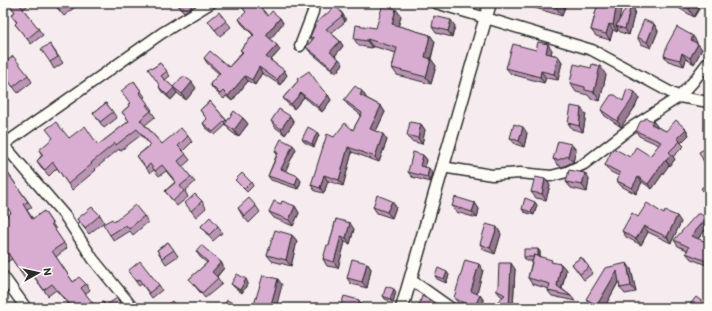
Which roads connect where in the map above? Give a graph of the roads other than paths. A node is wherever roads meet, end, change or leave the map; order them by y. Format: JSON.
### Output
{"nodes":[{"id":1,"x":211,"y":3,"type":"edge"},
{"id":2,"x":314,"y":3,"type":"edge"},
{"id":3,"x":436,"y":3,"type":"edge"},
{"id":4,"x":490,"y":3,"type":"edge"},
{"id":5,"x":485,"y":18,"type":"junction"},
{"id":6,"x":300,"y":46,"type":"dead end"},
{"id":7,"x":709,"y":61,"type":"edge"},
{"id":8,"x":679,"y":97,"type":"junction"},
{"id":9,"x":709,"y":102,"type":"edge"},
{"id":10,"x":3,"y":145,"type":"edge"},
{"id":11,"x":442,"y":167,"type":"junction"},
{"id":12,"x":3,"y":276,"type":"edge"},
{"id":13,"x":410,"y":279,"type":"junction"},
{"id":14,"x":26,"y":308,"type":"edge"},
{"id":15,"x":133,"y":308,"type":"edge"},
{"id":16,"x":402,"y":308,"type":"edge"},
{"id":17,"x":451,"y":308,"type":"edge"}],
"edges":[{"from":1,"to":10,"type":"street"},
{"from":2,"to":6,"type":"street"},
{"from":3,"to":5,"type":"street"},
{"from":4,"to":5,"type":"street"},
{"from":5,"to":8,"type":"street"},
{"from":5,"to":11,"type":"street"},
{"from":7,"to":8,"type":"street"},
{"from":8,"to":9,"type":"street"},
{"from":8,"to":11,"type":"street"},
{"from":10,"to":15,"type":"street"},
{"from":11,"to":13,"type":"street"},
{"from":12,"to":14,"type":"street"},
{"from":13,"to":16,"type":"street"},
{"from":13,"to":17,"type":"street"}]}
